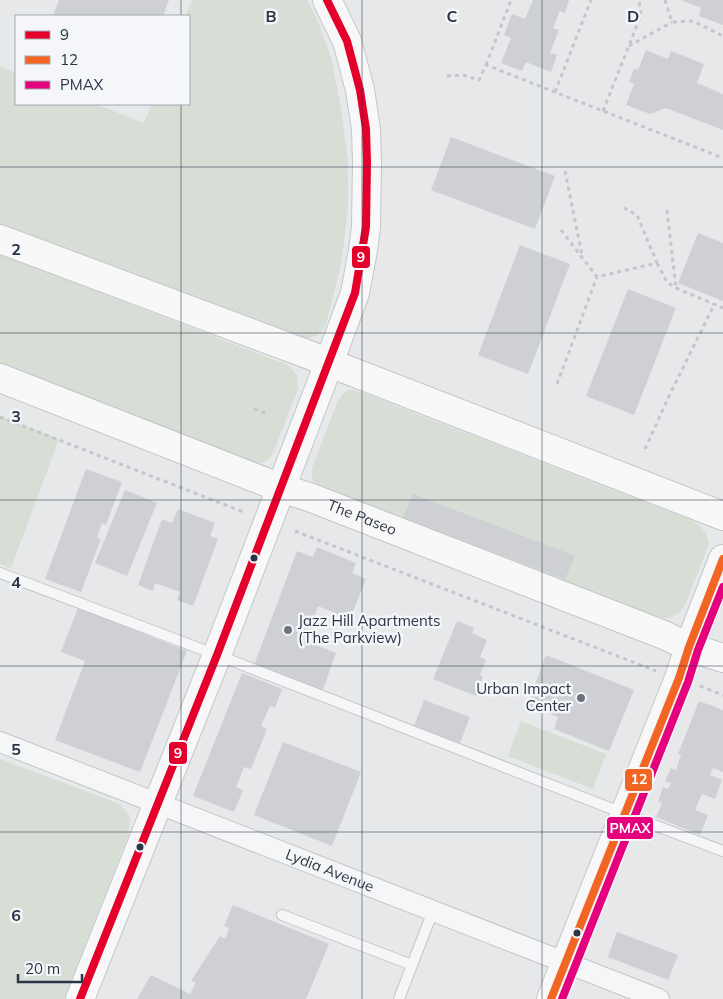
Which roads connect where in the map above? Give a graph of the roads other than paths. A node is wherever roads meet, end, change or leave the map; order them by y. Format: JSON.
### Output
{"nodes":[{"id":1,"x":327,"y":0,"type":"edge"},
{"id":2,"x":0,"y":239,"type":"edge"},
{"id":3,"x":329,"y":363,"type":"junction"},
{"id":4,"x":0,"y":378,"type":"edge"},
{"id":5,"x":281,"y":488,"type":"junction"},
{"id":6,"x":723,"y":516,"type":"edge"},
{"id":7,"x":723,"y":560,"type":"edge"},
{"id":8,"x":0,"y":573,"type":"edge"},
{"id":9,"x":689,"y":647,"type":"junction"},
{"id":10,"x":217,"y":655,"type":"junction"},
{"id":11,"x":723,"y":658,"type":"edge"},
{"id":12,"x":0,"y":742,"type":"edge"},
{"id":13,"x":158,"y":803,"type":"junction"},
{"id":14,"x":625,"y":813,"type":"junction"},
{"id":15,"x":723,"y":851,"type":"edge"},
{"id":16,"x":434,"y":910,"type":"junction"},
{"id":17,"x":282,"y":915,"type":"dead end"},
{"id":18,"x":565,"y":963,"type":"junction"},
{"id":19,"x":412,"y":965,"type":"junction"},
{"id":20,"x":80,"y":999,"type":"edge"},
{"id":21,"x":399,"y":999,"type":"edge"},
{"id":22,"x":551,"y":999,"type":"edge"},
{"id":23,"x":659,"y":999,"type":"edge"}],
"edges":[{"from":1,"to":3,"type":"main road"},
{"from":2,"to":3,"type":"main road"},
{"from":3,"to":5,"type":"main road"},
{"from":3,"to":6,"type":"main road"},
{"from":4,"to":5,"type":"main road","name":"The Paseo"},
{"from":5,"to":9,"type":"main road","name":"The Paseo"},
{"from":5,"to":10,"type":"main road"},
{"from":7,"to":9,"type":"main road"},
{"from":8,"to":10,"type":"lane"},
{"from":9,"to":11,"type":"main road","name":"The Paseo"},
{"from":9,"to":14,"type":"main road"},
{"from":10,"to":13,"type":"main road"},
{"from":10,"to":14,"type":"lane"},
{"from":12,"to":13,"type":"street","name":"Lydia Avenue"},
{"from":13,"to":16,"type":"street","name":"Lydia Avenue"},
{"from":13,"to":20,"type":"main road"},
{"from":14,"to":15,"type":"lane"},
{"from":14,"to":18,"type":"main road"},
{"from":16,"to":18,"type":"street","name":"Lydia Avenue"},
{"from":16,"to":19,"type":"lane"},
{"from":17,"to":19,"type":"lane"},
{"from":18,"to":22,"type":"main road"},
{"from":18,"to":23,"type":"street","name":"Lydia Avenue"},
{"from":19,"to":21,"type":"lane"}]}
